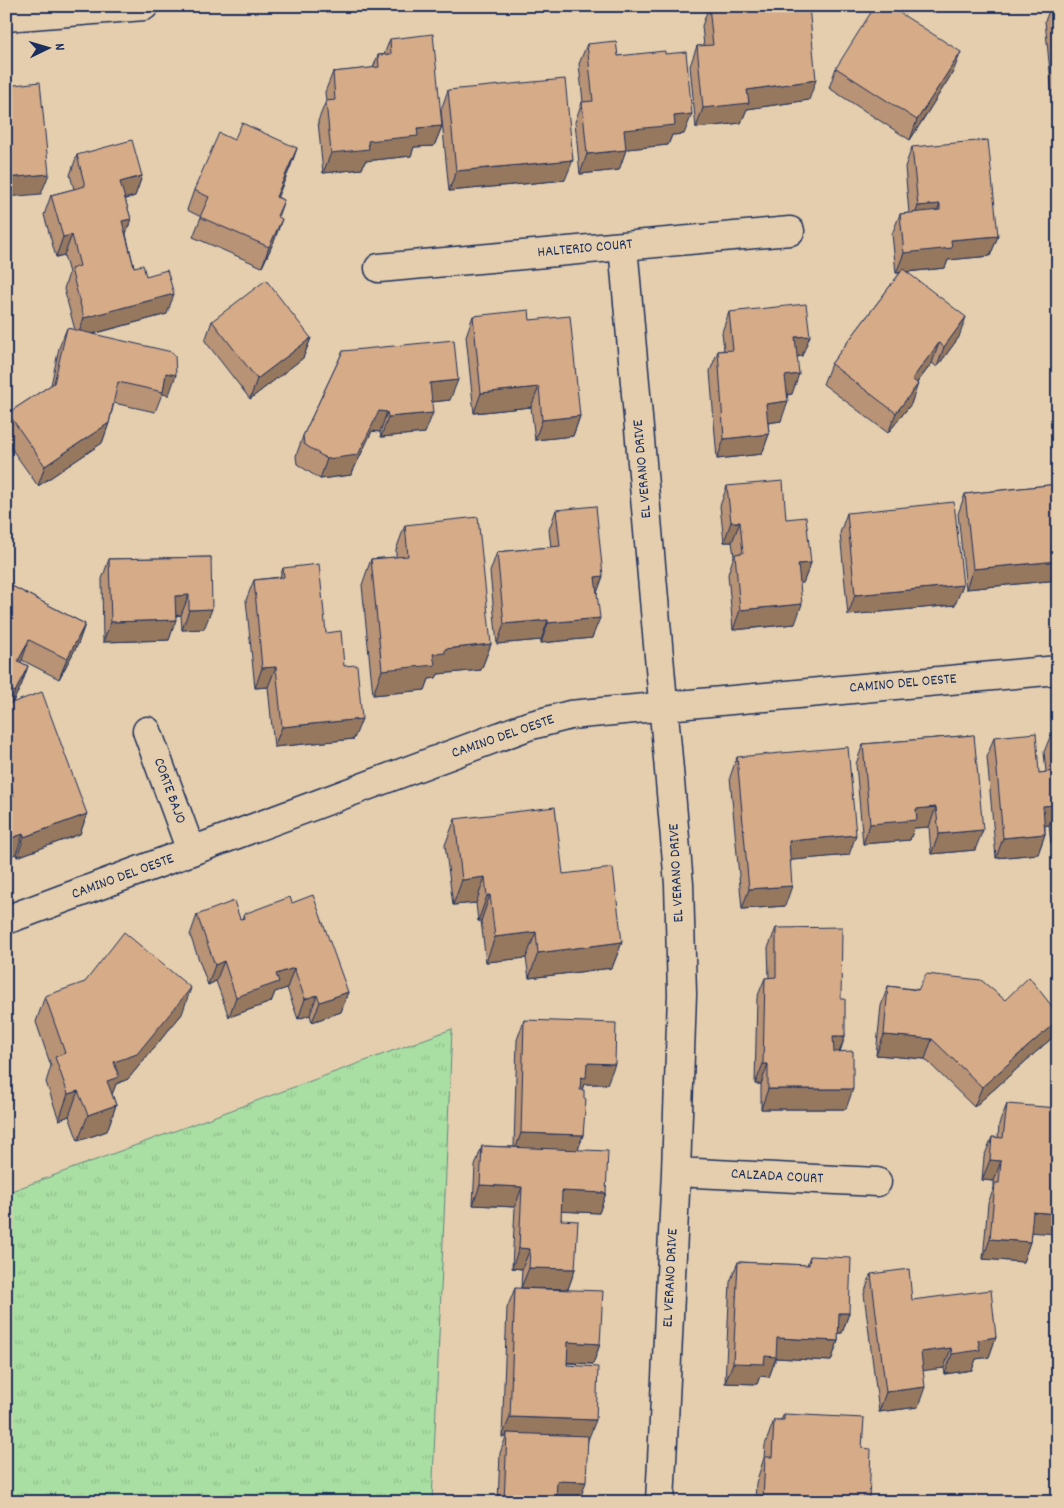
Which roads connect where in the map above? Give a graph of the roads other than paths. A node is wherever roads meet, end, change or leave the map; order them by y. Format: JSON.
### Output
{"nodes":[{"id":1,"x":144,"y":6,"type":"edge"},
{"id":2,"x":6,"y":17,"type":"edge"},
{"id":3,"x":790,"y":231,"type":"dead end"},
{"id":4,"x":623,"y":246,"type":"junction"},
{"id":5,"x":379,"y":268,"type":"dead end"},
{"id":6,"x":1058,"y":670,"type":"edge"},
{"id":7,"x":664,"y":705,"type":"junction"},
{"id":8,"x":147,"y":731,"type":"dead end"},
{"id":9,"x":191,"y":851,"type":"junction"},
{"id":10,"x":6,"y":920,"type":"edge"},
{"id":11,"x":676,"y":1172,"type":"junction"},
{"id":12,"x":877,"y":1182,"type":"dead end"},
{"id":13,"x":660,"y":1502,"type":"edge"}],
"edges":[{"from":1,"to":2,"type":"street"},
{"from":3,"to":4,"type":"street","name":"HALTERIO COURT"},
{"from":4,"to":5,"type":"street","name":"HALTERIO COURT"},
{"from":4,"to":7,"type":"street","name":"EL VERANO DRIVE"},
{"from":6,"to":7,"type":"street","name":"CAMINO DEL OESTE"},
{"from":7,"to":9,"type":"street","name":"CAMINO DEL OESTE"},
{"from":7,"to":11,"type":"street","name":"EL VERANO DRIVE"},
{"from":8,"to":9,"type":"street","name":"CORTE BAJO"},
{"from":9,"to":10,"type":"street","name":"CAMINO DEL OESTE"},
{"from":11,"to":12,"type":"street","name":"CALZADA COURT"},
{"from":11,"to":13,"type":"street","name":"EL VERANO DRIVE"}]}
